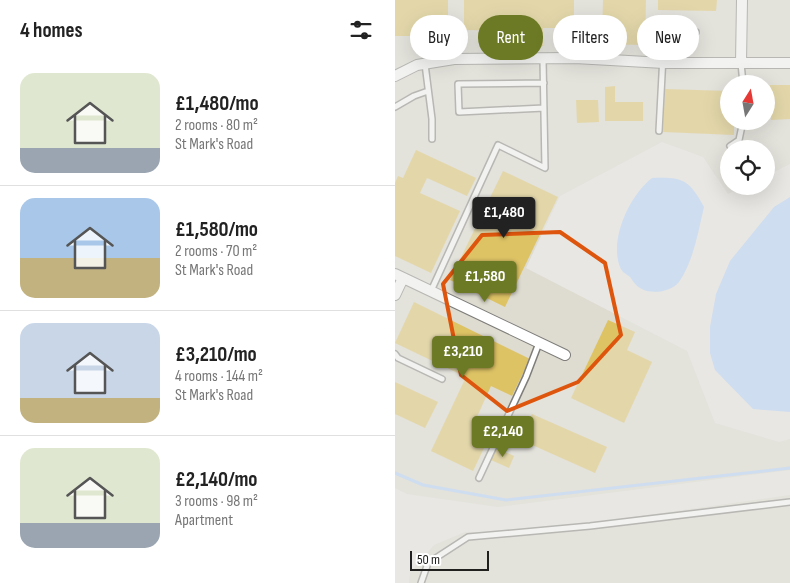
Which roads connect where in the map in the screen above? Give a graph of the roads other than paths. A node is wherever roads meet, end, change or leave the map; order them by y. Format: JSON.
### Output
{"nodes":[{"id":1,"x":742,"y":0,"type":"edge"},
{"id":2,"x":543,"y":58,"type":"joint"},
{"id":3,"x":478,"y":59,"type":"edge"},
{"id":4,"x":664,"y":63,"type":"junction"},
{"id":5,"x":741,"y":63,"type":"junction"},
{"id":6,"x":790,"y":63,"type":"edge"},
{"id":7,"x":425,"y":64,"type":"junction"},
{"id":8,"x":742,"y":75,"type":"edge"},
{"id":9,"x":395,"y":76,"type":"edge"},
{"id":10,"x":544,"y":83,"type":"junction"},
{"id":11,"x":428,"y":91,"type":"junction"},
{"id":12,"x":395,"y":107,"type":"edge"},
{"id":13,"x":544,"y":108,"type":"junction"},
{"id":14,"x":659,"y":131,"type":"dead end"},
{"id":15,"x":432,"y":139,"type":"dead end"},
{"id":16,"x":399,"y":276,"type":"edge"},
{"id":17,"x":431,"y":291,"type":"junction"},
{"id":18,"x":395,"y":296,"type":"edge"},
{"id":19,"x":539,"y":343,"type":"junction"},
{"id":20,"x":395,"y":354,"type":"edge"},
{"id":21,"x":565,"y":355,"type":"dead end"},
{"id":22,"x":442,"y":380,"type":"dead end"},
{"id":23,"x":479,"y":478,"type":"dead end"},
{"id":24,"x":790,"y":502,"type":"edge"},
{"id":25,"x":421,"y":583,"type":"edge"}],
"edges":[{"from":1,"to":5,"type":"street"},
{"from":2,"to":4,"type":"street"},
{"from":2,"to":10,"type":"lane"},
{"from":3,"to":7,"type":"street"},
{"from":4,"to":5,"type":"street"},
{"from":4,"to":14,"type":"lane"},
{"from":5,"to":6,"type":"street"},
{"from":5,"to":8,"type":"lane"},
{"from":7,"to":9,"type":"street"},
{"from":7,"to":11,"type":"lane"},
{"from":10,"to":13,"type":"lane"},
{"from":10,"to":13,"type":"lane"},
{"from":11,"to":12,"type":"lane"},
{"from":11,"to":15,"type":"lane"},
{"from":13,"to":17,"type":"lane"},
{"from":16,"to":17,"type":"street"},
{"from":16,"to":18,"type":"street"},
{"from":17,"to":19,"type":"street"},
{"from":19,"to":21,"type":"street"},
{"from":19,"to":23,"type":"lane"},
{"from":20,"to":22,"type":"lane"},
{"from":24,"to":25,"type":"lane"}]}
